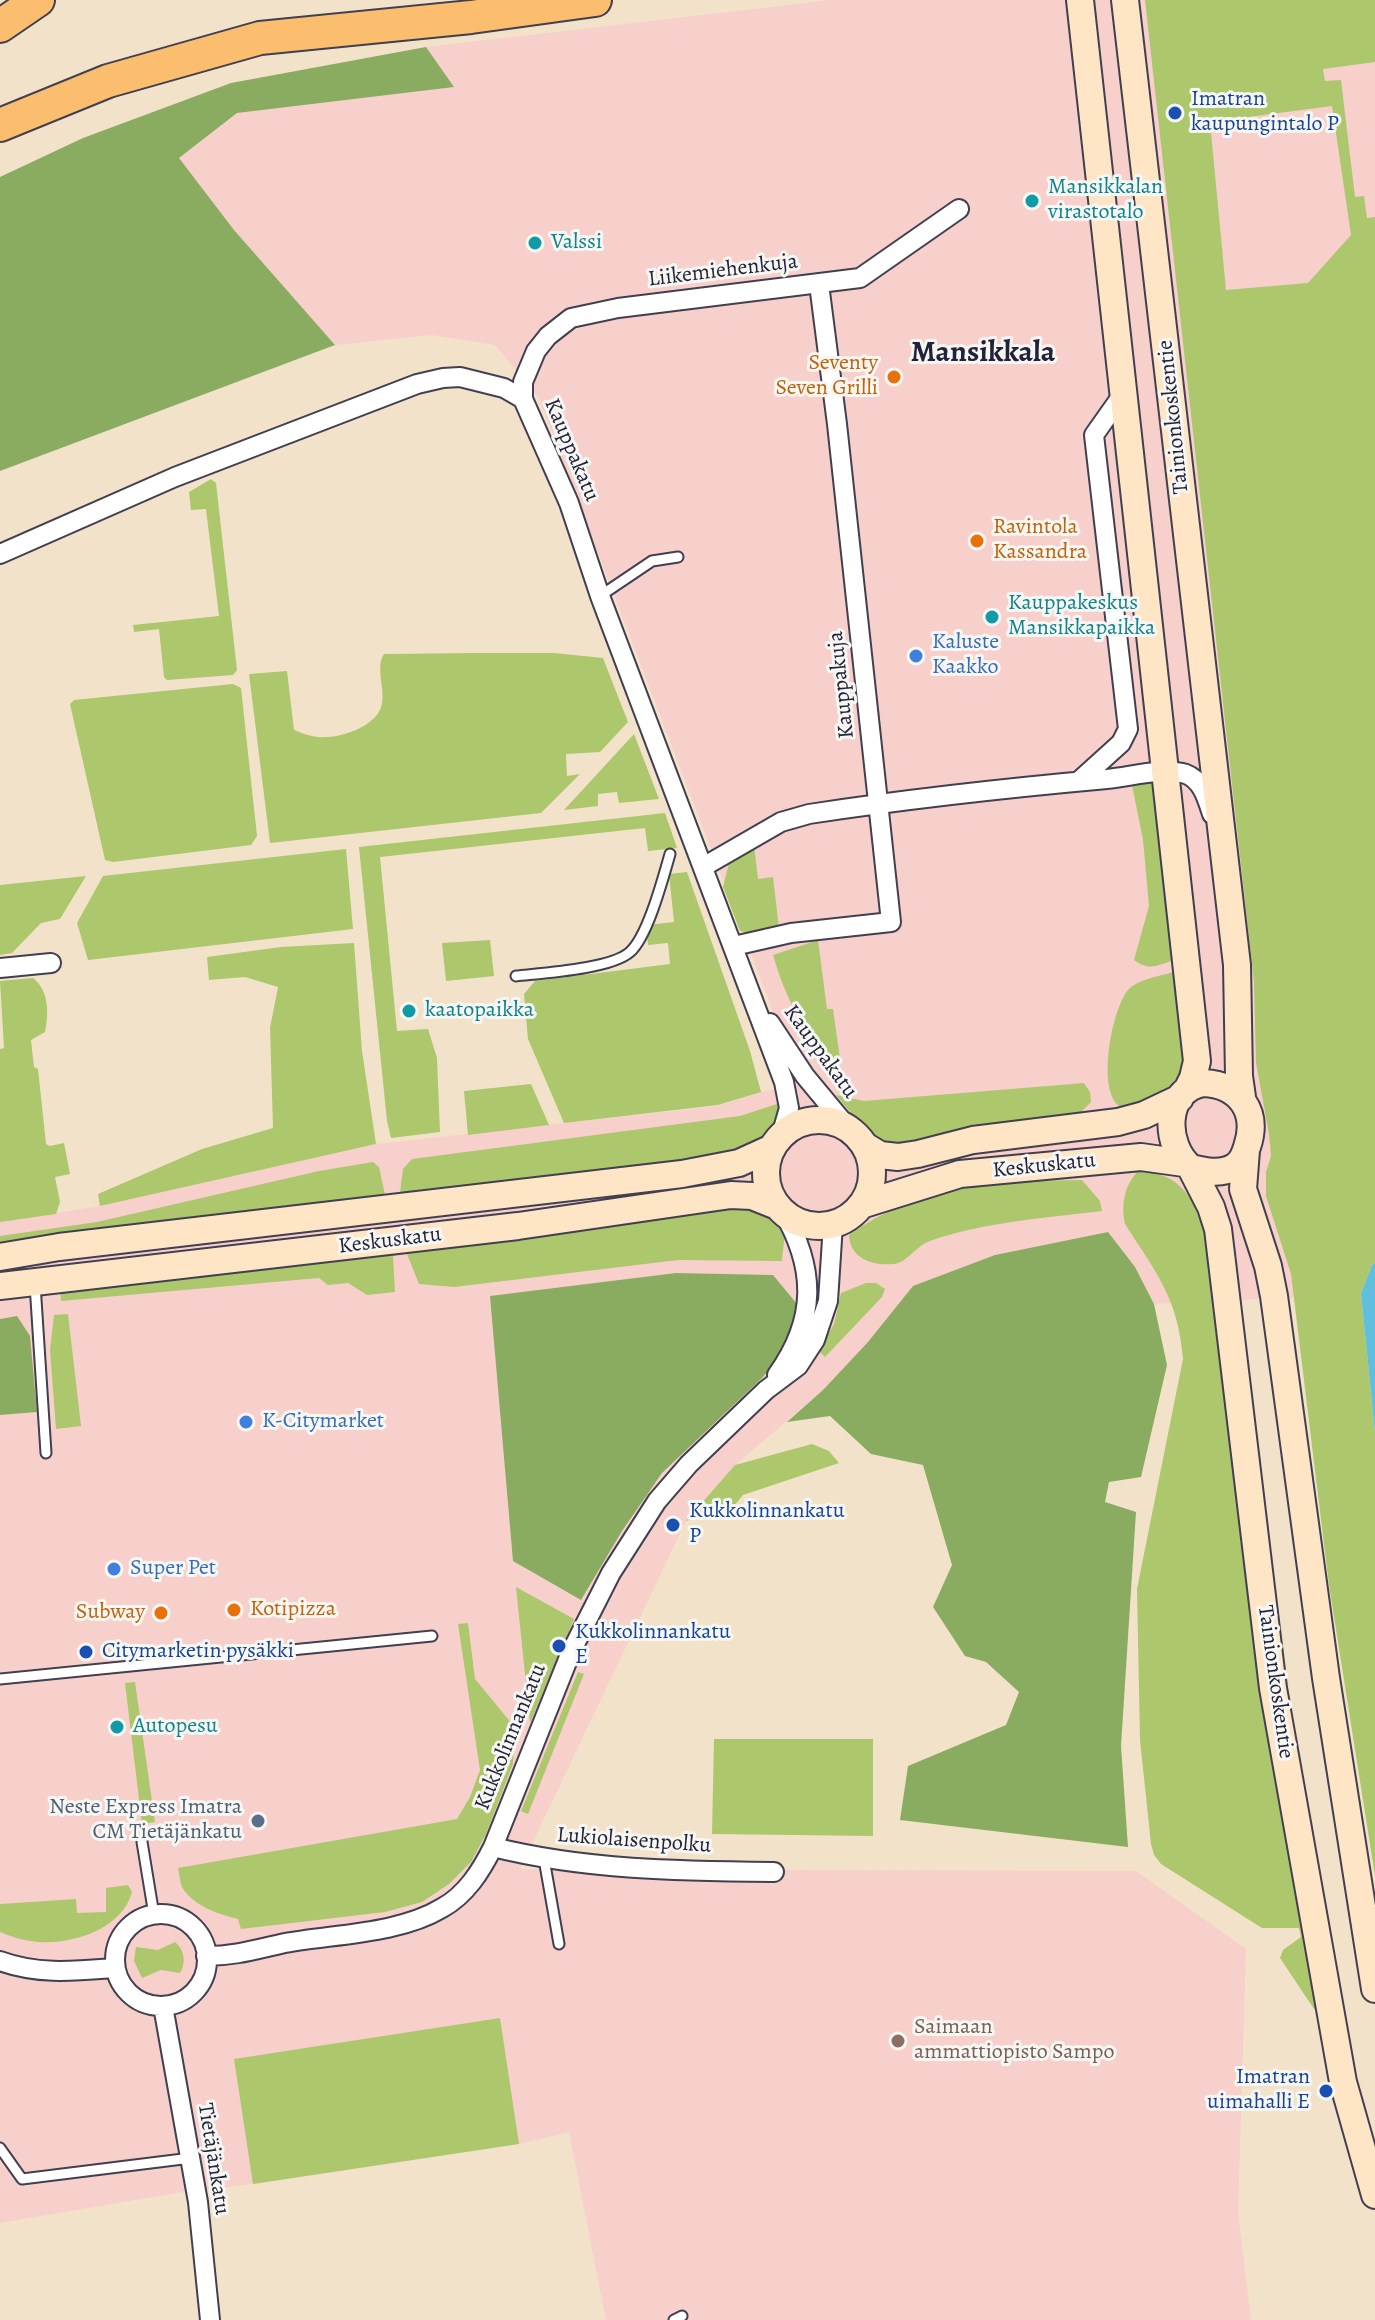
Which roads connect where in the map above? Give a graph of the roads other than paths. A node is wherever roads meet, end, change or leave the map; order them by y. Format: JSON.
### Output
{"nodes":[{"id":1,"x":38,"y":0,"type":"edge"},
{"id":2,"x":595,"y":0,"type":"edge"},
{"id":3,"x":1080,"y":0,"type":"edge"},
{"id":4,"x":1125,"y":0,"type":"edge"},
{"id":5,"x":0,"y":26,"type":"edge"},
{"id":6,"x":0,"y":125,"type":"edge"},
{"id":7,"x":959,"y":209,"type":"dead end"},
{"id":8,"x":819,"y":284,"type":"junction"},
{"id":9,"x":1123,"y":394,"type":"junction"},
{"id":10,"x":523,"y":399,"type":"junction"},
{"id":11,"x":0,"y":554,"type":"edge"},
{"id":12,"x":678,"y":557,"type":"dead end"},
{"id":13,"x":600,"y":596,"type":"junction"},
{"id":14,"x":1165,"y":772,"type":"junction"},
{"id":15,"x":1079,"y":781,"type":"junction"},
{"id":16,"x":880,"y":804,"type":"junction"},
{"id":17,"x":1220,"y":835,"type":"junction"},
{"id":18,"x":670,"y":854,"type":"dead end"},
{"id":19,"x":703,"y":867,"type":"junction"},
{"id":20,"x":734,"y":946,"type":"junction"},
{"id":21,"x":51,"y":963,"type":"dead end"},
{"id":22,"x":0,"y":968,"type":"edge"},
{"id":23,"x":516,"y":976,"type":"dead end"},
{"id":24,"x":754,"y":1001,"type":"junction"},
{"id":25,"x":1183,"y":1094,"type":"junction"},
{"id":26,"x":1242,"y":1097,"type":"junction"},
{"id":27,"x":857,"y":1138,"type":"junction"},
{"id":28,"x":777,"y":1142,"type":"junction"},
{"id":29,"x":1246,"y":1150,"type":"junction"},
{"id":30,"x":1187,"y":1165,"type":"junction"},
{"id":31,"x":861,"y":1205,"type":"junction"},
{"id":32,"x":780,"y":1208,"type":"junction"},
{"id":33,"x":833,"y":1224,"type":"junction"},
{"id":34,"x":0,"y":1257,"type":"edge"},
{"id":35,"x":34,"y":1280,"type":"junction"},
{"id":36,"x":0,"y":1286,"type":"edge"},
{"id":37,"x":766,"y":1390,"type":"junction"},
{"id":38,"x":46,"y":1453,"type":"dead end"},
{"id":39,"x":432,"y":1636,"type":"dead end"},
{"id":40,"x":0,"y":1679,"type":"edge"},
{"id":41,"x":142,"y":1842,"type":"dead end"},
{"id":42,"x":493,"y":1847,"type":"junction"},
{"id":43,"x":544,"y":1859,"type":"junction"},
{"id":44,"x":774,"y":1872,"type":"dead end"},
{"id":45,"x":154,"y":1915,"type":"junction"},
{"id":46,"x":559,"y":1944,"type":"dead end"},
{"id":47,"x":206,"y":1956,"type":"junction"},
{"id":48,"x":0,"y":1961,"type":"edge"},
{"id":49,"x":115,"y":1968,"type":"junction"},
{"id":50,"x":1375,"y":1989,"type":"edge"},
{"id":51,"x":163,"y":2006,"type":"junction"},
{"id":52,"x":0,"y":2148,"type":"edge"},
{"id":53,"x":191,"y":2158,"type":"junction"},
{"id":54,"x":1375,"y":2195,"type":"edge"},
{"id":55,"x":210,"y":2320,"type":"edge"}],
"edges":[{"from":1,"to":5,"type":"highway"},
{"from":2,"to":6,"type":"highway"},
{"from":3,"to":9,"type":"main road"},
{"from":4,"to":17,"type":"main road","name":"Tainionkoskentie"},
{"from":7,"to":8,"type":"street","name":"Liikemiehenkuja"},
{"from":8,"to":10,"type":"street","name":"Liikemiehenkuja"},
{"from":8,"to":16,"type":"street","name":"Kauppakuja"},
{"from":9,"to":14,"type":"main road"},
{"from":9,"to":15,"type":"street"},
{"from":10,"to":11,"type":"street","name":"Kauppakatu"},
{"from":10,"to":13,"type":"street","name":"Kauppakatu"},
{"from":12,"to":13,"type":"lane"},
{"from":13,"to":19,"type":"street","name":"Kauppakatu"},
{"from":14,"to":15,"type":"street","name":"Tainionkoskentie"},
{"from":14,"to":17,"type":"street","name":"Tainionkoskentie"},
{"from":14,"to":25,"type":"main road"},
{"from":15,"to":16,"type":"street","name":"Tainionkoskentie"},
{"from":16,"to":19,"type":"street","name":"Tainionkoskentie"},
{"from":16,"to":20,"type":"street","name":"Kauppakuja"},
{"from":17,"to":26,"type":"main road","name":"Tainionkoskentie"},
{"from":18,"to":23,"type":"lane"},
{"from":19,"to":20,"type":"street","name":"Kauppakatu"},
{"from":20,"to":24,"type":"street","name":"Kauppakatu"},
{"from":21,"to":22,"type":"street"},
{"from":24,"to":27,"type":"street","name":"Kauppakatu"},
{"from":24,"to":28,"type":"street","name":"Kauppakatu"},
{"from":25,"to":26,"type":"main road"},
{"from":25,"to":27,"type":"main road","name":"Keskuskatu"},
{"from":25,"to":30,"type":"main road"},
{"from":26,"to":29,"type":"main road"},
{"from":27,"to":28,"type":"main road"},
{"from":27,"to":31,"type":"main road"},
{"from":28,"to":32,"type":"main road"},
{"from":28,"to":34,"type":"main road","name":"Keskuskatu"},
{"from":29,"to":30,"type":"main road"},
{"from":29,"to":50,"type":"main road"},
{"from":30,"to":31,"type":"main road","name":"Keskuskatu"},
{"from":30,"to":54,"type":"main road","name":"Tainionkoskentie"},
{"from":31,"to":33,"type":"main road"},
{"from":32,"to":33,"type":"main road"},
{"from":32,"to":35,"type":"main road","name":"Keskuskatu"},
{"from":32,"to":37,"type":"street","name":"Kukkolinnankatu"},
{"from":33,"to":37,"type":"street","name":"Kukkolinnankatu"},
{"from":35,"to":36,"type":"main road","name":"Keskuskatu"},
{"from":35,"to":38,"type":"lane"},
{"from":37,"to":42,"type":"street","name":"Kukkolinnankatu"},
{"from":39,"to":40,"type":"lane"},
{"from":41,"to":45,"type":"lane"},
{"from":42,"to":43,"type":"street","name":"Lukiolaisenpolku"},
{"from":42,"to":47,"type":"street","name":"Kukkolinnankatu"},
{"from":43,"to":44,"type":"street","name":"Lukiolaisenpolku"},
{"from":43,"to":46,"type":"lane"},
{"from":45,"to":47,"type":"street"},
{"from":45,"to":49,"type":"street"},
{"from":47,"to":51,"type":"street"},
{"from":48,"to":49,"type":"street"},
{"from":49,"to":51,"type":"street"},
{"from":51,"to":53,"type":"street","name":"Tietäjänkatu"},
{"from":52,"to":53,"type":"lane"},
{"from":53,"to":55,"type":"street","name":"Tietäjänkatu"}]}
